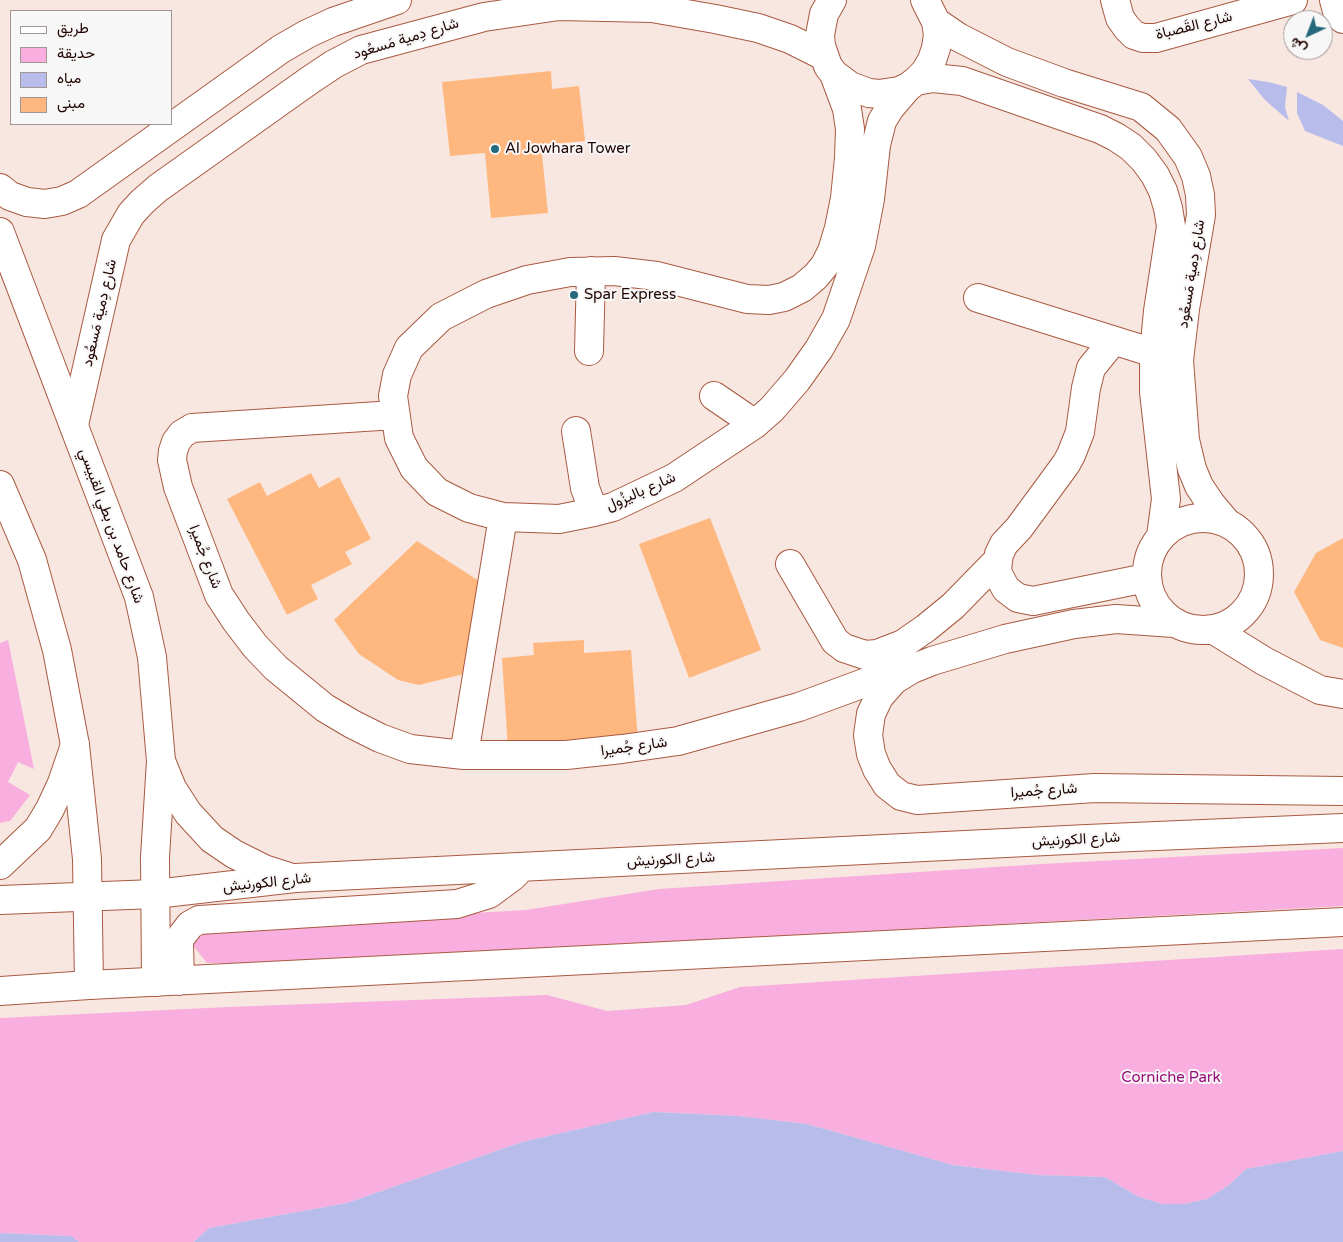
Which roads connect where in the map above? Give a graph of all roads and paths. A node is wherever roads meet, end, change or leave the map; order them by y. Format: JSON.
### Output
{"nodes":[{"id":1,"x":397,"y":0,"type":"edge"},
{"id":2,"x":832,"y":0,"type":"edge"},
{"id":3,"x":1115,"y":0,"type":"edge"},
{"id":4,"x":1293,"y":0,"type":"edge"},
{"id":5,"x":1334,"y":0,"type":"edge"},
{"id":6,"x":365,"y":6,"type":"edge"},
{"id":7,"x":930,"y":11,"type":"edge"},
{"id":8,"x":1343,"y":19,"type":"edge"},
{"id":9,"x":829,"y":65,"type":"junction"},
{"id":10,"x":912,"y":84,"type":"junction"},
{"id":11,"x":138,"y":152,"type":"junction"},
{"id":12,"x":0,"y":188,"type":"edge"},
{"id":13,"x":158,"y":188,"type":"junction"},
{"id":14,"x":0,"y":232,"type":"edge"},
{"id":15,"x":591,"y":271,"type":"junction"},
{"id":16,"x":978,"y":298,"type":"dead end"},
{"id":17,"x":1112,"y":341,"type":"junction"},
{"id":18,"x":588,"y":351,"type":"dead end"},
{"id":19,"x":1154,"y":353,"type":"junction"},
{"id":20,"x":714,"y":396,"type":"dead end"},
{"id":21,"x":395,"y":414,"type":"junction"},
{"id":22,"x":755,"y":424,"type":"junction"},
{"id":23,"x":74,"y":425,"type":"junction"},
{"id":24,"x":576,"y":431,"type":"dead end"},
{"id":25,"x":0,"y":485,"type":"edge"},
{"id":26,"x":594,"y":512,"type":"junction"},
{"id":27,"x":504,"y":517,"type":"junction"},
{"id":28,"x":1227,"y":523,"type":"junction"},
{"id":29,"x":1162,"y":536,"type":"junction"},
{"id":30,"x":997,"y":561,"type":"junction"},
{"id":31,"x":790,"y":564,"type":"dead end"},
{"id":32,"x":1146,"y":578,"type":"junction"},
{"id":33,"x":1174,"y":623,"type":"junction"},
{"id":34,"x":1225,"y":625,"type":"junction"},
{"id":35,"x":912,"y":669,"type":"junction"},
{"id":36,"x":1343,"y":694,"type":"edge"},
{"id":37,"x":76,"y":745,"type":"junction"},
{"id":38,"x":464,"y":755,"type":"junction"},
{"id":39,"x":161,"y":762,"type":"junction"},
{"id":40,"x":1343,"y":791,"type":"edge"},
{"id":41,"x":1343,"y":828,"type":"edge"},
{"id":42,"x":0,"y":865,"type":"edge"},
{"id":43,"x":522,"y":867,"type":"junction"},
{"id":44,"x":295,"y":878,"type":"junction"},
{"id":45,"x":155,"y":894,"type":"junction"},
{"id":46,"x":88,"y":897,"type":"junction"},
{"id":47,"x":0,"y":900,"type":"edge"},
{"id":48,"x":1343,"y":922,"type":"edge"},
{"id":49,"x":168,"y":982,"type":"junction"},
{"id":50,"x":89,"y":985,"type":"junction"},
{"id":51,"x":0,"y":991,"type":"edge"}],
"edges":[{"from":1,"to":6,"type":"main road"},
{"from":2,"to":9,"type":"main road","name":"شارع باليزُول"},
{"from":3,"to":4,"type":"main road","name":"شارع القَصباة"},
{"from":5,"to":8,"type":"main road"},
{"from":6,"to":11,"type":"main road"},
{"from":7,"to":10,"type":"main road","name":"شارع باليزُول"},
{"from":7,"to":28,"type":"main road","name":"شارع دِمية مَسعُود"},
{"from":9,"to":10,"type":"main road","name":"شارع دِمية مَسعُود"},
{"from":9,"to":13,"type":"main road","name":"شارع دِمية مَسعُود"},
{"from":9,"to":15,"type":"main road","name":"شارع باليزُول"},
{"from":10,"to":19,"type":"main road","name":"شارع دِمية مَسعُود"},
{"from":10,"to":22,"type":"main road","name":"شارع باليزُول"},
{"from":11,"to":12,"type":"main road"},
{"from":11,"to":13,"type":"main road"},
{"from":13,"to":23,"type":"main road","name":"شارع دِمية مَسعُود"},
{"from":14,"to":23,"type":"main road","name":"شارع حامد بن بطي القبيسي"},
{"from":15,"to":18,"type":"main road"},
{"from":15,"to":21,"type":"main road","name":"شارع باليزُول"},
{"from":16,"to":17,"type":"main road"},
{"from":17,"to":19,"type":"main road"},
{"from":17,"to":30,"type":"main road"},
{"from":19,"to":29,"type":"main road","name":"شارع دِمية مَسعُود"},
{"from":20,"to":22,"type":"main road"},
{"from":21,"to":27,"type":"main road","name":"شارع باليزُول"},
{"from":21,"to":38,"type":"main road","name":"شارع جُميرا"},
{"from":22,"to":26,"type":"main road","name":"شارع باليزُول"},
{"from":23,"to":39,"type":"main road","name":"شارع حامد بن بطي القبيسي"},
{"from":24,"to":26,"type":"main road"},
{"from":25,"to":37,"type":"main road"},
{"from":26,"to":27,"type":"main road","name":"شارع باليزُول"},
{"from":27,"to":38,"type":"main road"},
{"from":28,"to":29,"type":"main road"},
{"from":28,"to":34,"type":"main road"},
{"from":29,"to":32,"type":"main road"},
{"from":30,"to":31,"type":"main road"},
{"from":30,"to":32,"type":"main road"},
{"from":32,"to":33,"type":"main road"},
{"from":33,"to":34,"type":"main road"},
{"from":33,"to":35,"type":"main road","name":"شارع جُميرا"},
{"from":34,"to":36,"type":"main road"},
{"from":35,"to":38,"type":"main road","name":"شارع جُميرا"},
{"from":35,"to":40,"type":"main road","name":"شارع جُميرا"},
{"from":37,"to":42,"type":"main road"},
{"from":37,"to":46,"type":"main road"},
{"from":39,"to":44,"type":"main road"},
{"from":39,"to":45,"type":"main road","name":"شارع حامد بن بطي القبيسي"},
{"from":41,"to":43,"type":"main road","name":"شارع الكورنيش"},
{"from":43,"to":44,"type":"main road","name":"شارع الكورنيش"},
{"from":43,"to":49,"type":"main road"},
{"from":44,"to":45,"type":"main road","name":"شارع الكورنيش"},
{"from":45,"to":46,"type":"main road","name":"شارع الكورنيش"},
{"from":45,"to":49,"type":"main road","name":"شارع حامد بن بطي القبيسي"},
{"from":46,"to":47,"type":"main road","name":"شارع الكورنيش"},
{"from":46,"to":50,"type":"main road"},
{"from":48,"to":49,"type":"main road"},
{"from":49,"to":50,"type":"main road"},
{"from":50,"to":51,"type":"main road"}]}
